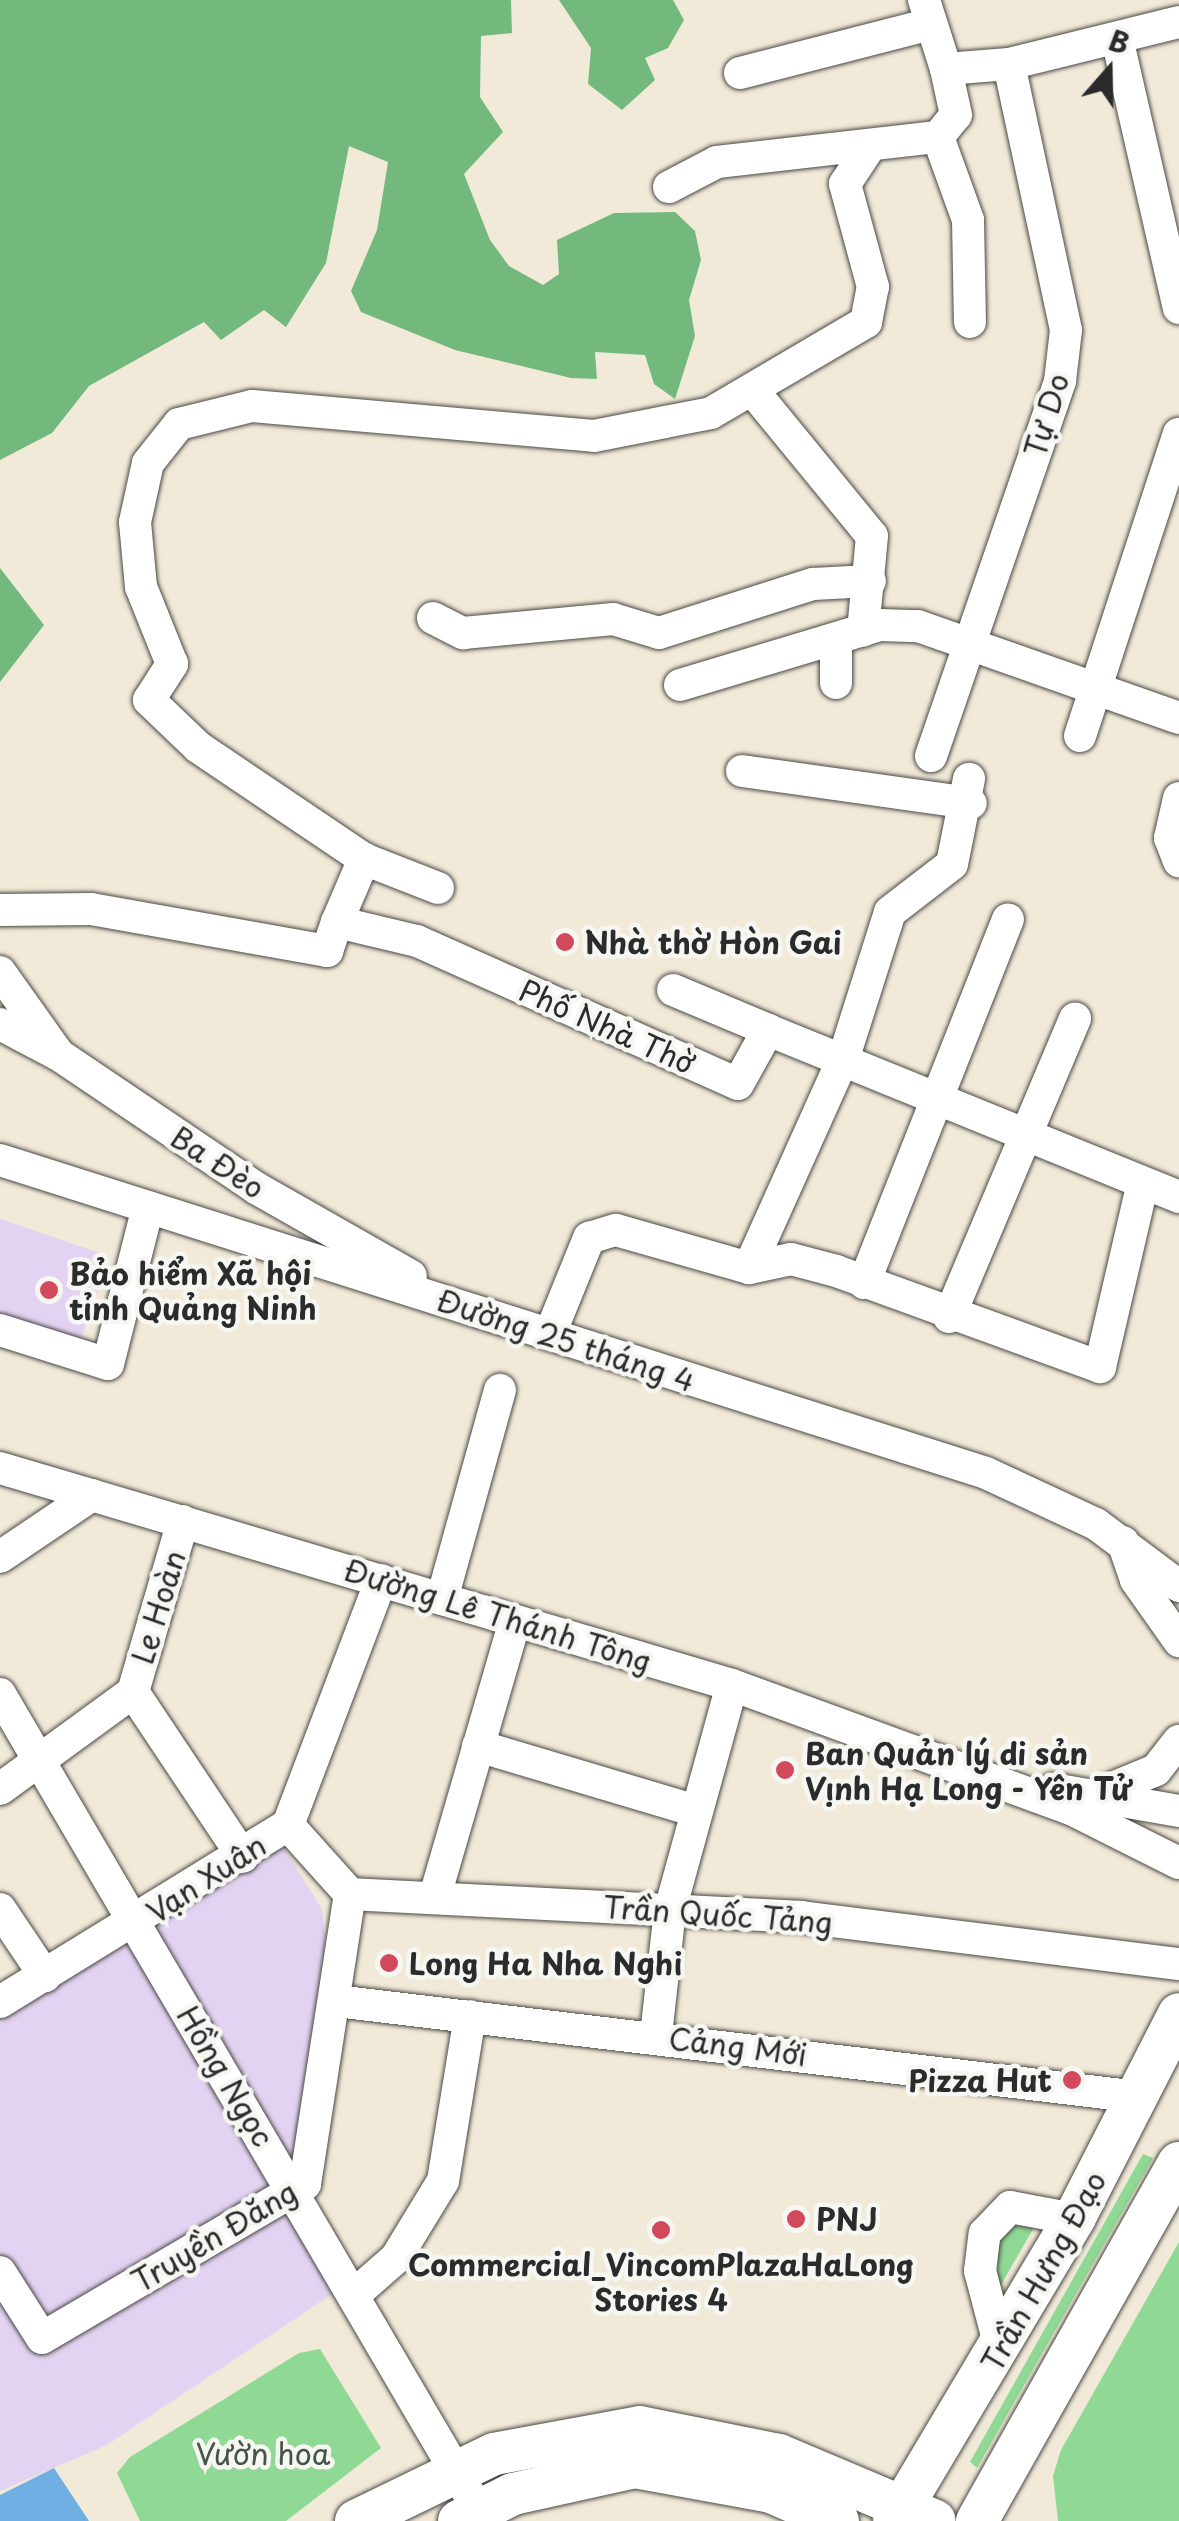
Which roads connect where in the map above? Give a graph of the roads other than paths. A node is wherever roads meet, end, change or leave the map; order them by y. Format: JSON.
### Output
{"nodes":[{"id":1,"x":928,"y":12,"type":"edge"},
{"id":2,"x":1179,"y":22,"type":"edge"},
{"id":3,"x":1117,"y":38,"type":"junction"},
{"id":4,"x":1008,"y":64,"type":"junction"},
{"id":5,"x":946,"y":68,"type":"junction"},
{"id":6,"x":740,"y":73,"type":"dead end"},
{"id":7,"x":938,"y":138,"type":"junction"},
{"id":8,"x":868,"y":149,"type":"junction"},
{"id":9,"x":669,"y":187,"type":"dead end"},
{"id":10,"x":1179,"y":308,"type":"edge"},
{"id":11,"x":970,"y":322,"type":"dead end"},
{"id":12,"x":754,"y":392,"type":"junction"},
{"id":13,"x":1179,"y":434,"type":"edge"},
{"id":14,"x":870,"y":581,"type":"junction"},
{"id":15,"x":433,"y":618,"type":"dead end"},
{"id":16,"x":850,"y":637,"type":"junction"},
{"id":17,"x":969,"y":646,"type":"junction"},
{"id":18,"x":836,"y":684,"type":"dead end"},
{"id":19,"x":680,"y":686,"type":"dead end"},
{"id":20,"x":1096,"y":687,"type":"junction"},
{"id":21,"x":1179,"y":718,"type":"edge"},
{"id":22,"x":1080,"y":736,"type":"dead end"},
{"id":23,"x":931,"y":756,"type":"dead end"},
{"id":24,"x":742,"y":771,"type":"dead end"},
{"id":25,"x":1179,"y":798,"type":"edge"},
{"id":26,"x":364,"y":860,"type":"junction"},
{"id":27,"x":1179,"y":861,"type":"edge"},
{"id":28,"x":438,"y":888,"type":"dead end"},
{"id":29,"x":0,"y":910,"type":"edge"},
{"id":30,"x":1008,"y":920,"type":"dead end"},
{"id":31,"x":337,"y":922,"type":"junction"},
{"id":32,"x":0,"y":972,"type":"edge"},
{"id":33,"x":673,"y":990,"type":"dead end"},
{"id":34,"x":1075,"y":1019,"type":"dead end"},
{"id":35,"x":0,"y":1024,"type":"edge"},
{"id":36,"x":768,"y":1030,"type":"junction"},
{"id":37,"x":59,"y":1055,"type":"junction"},
{"id":38,"x":844,"y":1057,"type":"junction"},
{"id":39,"x":941,"y":1099,"type":"junction"},
{"id":40,"x":1025,"y":1136,"type":"junction"},
{"id":41,"x":0,"y":1160,"type":"edge"},
{"id":42,"x":1142,"y":1186,"type":"junction"},
{"id":43,"x":1179,"y":1197,"type":"edge"},
{"id":44,"x":148,"y":1207,"type":"junction"},
{"id":45,"x":749,"y":1268,"type":"junction"},
{"id":46,"x":864,"y":1282,"type":"junction"},
{"id":47,"x":472,"y":1310,"type":"junction"},
{"id":48,"x":949,"y":1317,"type":"junction"},
{"id":49,"x":0,"y":1330,"type":"edge"},
{"id":50,"x":550,"y":1334,"type":"junction"},
{"id":51,"x":500,"y":1390,"type":"dead end"},
{"id":52,"x":0,"y":1468,"type":"edge"},
{"id":53,"x":92,"y":1495,"type":"junction"},
{"id":54,"x":184,"y":1521,"type":"junction"},
{"id":55,"x":1123,"y":1542,"type":"junction"},
{"id":56,"x":0,"y":1557,"type":"edge"},
{"id":57,"x":381,"y":1580,"type":"junction"},
{"id":58,"x":1179,"y":1586,"type":"edge"},
{"id":59,"x":442,"y":1599,"type":"junction"},
{"id":60,"x":515,"y":1620,"type":"junction"},
{"id":61,"x":1179,"y":1641,"type":"edge"},
{"id":62,"x":732,"y":1685,"type":"junction"},
{"id":63,"x":132,"y":1692,"type":"junction"},
{"id":64,"x":0,"y":1694,"type":"edge"},
{"id":65,"x":1179,"y":1741,"type":"edge"},
{"id":66,"x":478,"y":1746,"type":"junction"},
{"id":67,"x":40,"y":1763,"type":"junction"},
{"id":68,"x":989,"y":1781,"type":"junction"},
{"id":69,"x":0,"y":1789,"type":"edge"},
{"id":70,"x":1093,"y":1796,"type":"junction"},
{"id":71,"x":696,"y":1811,"type":"junction"},
{"id":72,"x":1179,"y":1812,"type":"edge"},
{"id":73,"x":288,"y":1824,"type":"junction"},
{"id":74,"x":244,"y":1857,"type":"junction"},
{"id":75,"x":1179,"y":1863,"type":"edge"},
{"id":76,"x":350,"y":1894,"type":"junction"},
{"id":77,"x":435,"y":1896,"type":"junction"},
{"id":78,"x":0,"y":1910,"type":"edge"},
{"id":79,"x":670,"y":1910,"type":"junction"},
{"id":80,"x":136,"y":1924,"type":"junction"},
{"id":81,"x":1179,"y":1964,"type":"edge"},
{"id":82,"x":46,"y":1976,"type":"junction"},
{"id":83,"x":336,"y":2001,"type":"junction"},
{"id":84,"x":0,"y":2002,"type":"edge"},
{"id":85,"x":1179,"y":2014,"type":"edge"},
{"id":86,"x":470,"y":2016,"type":"junction"},
{"id":87,"x":656,"y":2035,"type":"junction"},
{"id":88,"x":1139,"y":2097,"type":"junction"},
{"id":89,"x":1179,"y":2163,"type":"edge"},
{"id":90,"x":293,"y":2190,"type":"junction"},
{"id":91,"x":1074,"y":2219,"type":"junction"},
{"id":92,"x":0,"y":2272,"type":"edge"},
{"id":93,"x":354,"y":2294,"type":"junction"},
{"id":94,"x":1000,"y":2347,"type":"junction"},
{"id":95,"x":458,"y":2471,"type":"junction"},
{"id":96,"x":469,"y":2516,"type":"edge"},
{"id":97,"x":911,"y":2516,"type":"edge"},
{"id":98,"x":356,"y":2521,"type":"edge"},
{"id":99,"x":838,"y":2521,"type":"edge"},
{"id":100,"x":977,"y":2521,"type":"edge"}],
"edges":[{"from":1,"to":5,"type":"street"},
{"from":1,"to":6,"type":"street"},
{"from":2,"to":3,"type":"street"},
{"from":3,"to":4,"type":"street"},
{"from":3,"to":10,"type":"street"},
{"from":4,"to":5,"type":"street"},
{"from":4,"to":17,"type":"street","name":"Tự Do"},
{"from":5,"to":7,"type":"street"},
{"from":7,"to":8,"type":"street"},
{"from":7,"to":11,"type":"street"},
{"from":8,"to":9,"type":"street"},
{"from":8,"to":12,"type":"street"},
{"from":12,"to":14,"type":"street"},
{"from":12,"to":26,"type":"street"},
{"from":13,"to":20,"type":"street"},
{"from":14,"to":15,"type":"street"},
{"from":14,"to":16,"type":"street"},
{"from":16,"to":17,"type":"street"},
{"from":16,"to":18,"type":"street"},
{"from":16,"to":19,"type":"street"},
{"from":17,"to":20,"type":"street"},
{"from":17,"to":23,"type":"street","name":"Tự Do"},
{"from":20,"to":21,"type":"street"},
{"from":20,"to":22,"type":"street"},
{"from":24,"to":38,"type":"street"},
{"from":25,"to":27,"type":"street"},
{"from":26,"to":28,"type":"street"},
{"from":26,"to":31,"type":"street"},
{"from":29,"to":31,"type":"street"},
{"from":30,"to":39,"type":"street"},
{"from":31,"to":36,"type":"street","name":"Phố Nhà Thờ"},
{"from":32,"to":37,"type":"street","name":"Ba Đèo"},
{"from":33,"to":36,"type":"street"},
{"from":34,"to":40,"type":"street"},
{"from":35,"to":37,"type":"street"},
{"from":36,"to":38,"type":"street"},
{"from":37,"to":47,"type":"street","name":"Ba Đèo"},
{"from":38,"to":39,"type":"street"},
{"from":38,"to":45,"type":"street"},
{"from":39,"to":40,"type":"street"},
{"from":39,"to":46,"type":"street"},
{"from":40,"to":42,"type":"street"},
{"from":40,"to":48,"type":"street"},
{"from":41,"to":44,"type":"street","name":"Đường 25 tháng 4"},
{"from":42,"to":43,"type":"street"},
{"from":42,"to":48,"type":"street"},
{"from":44,"to":47,"type":"street","name":"Đường 25 tháng 4"},
{"from":44,"to":49,"type":"street"},
{"from":45,"to":46,"type":"street"},
{"from":45,"to":50,"type":"street"},
{"from":46,"to":48,"type":"street"},
{"from":47,"to":50,"type":"street","name":"Đường 25 tháng 4"},
{"from":50,"to":55,"type":"street","name":"Đường 25 tháng 4"},
{"from":51,"to":59,"type":"street"},
{"from":52,"to":53,"type":"street","name":"Đường Lê Thánh Tông"},
{"from":53,"to":54,"type":"street","name":"Đường Lê Thánh Tông"},
{"from":53,"to":56,"type":"street"},
{"from":54,"to":57,"type":"street","name":"Đường Lê Thánh Tông"},
{"from":54,"to":63,"type":"street","name":"Le Hoàn"},
{"from":55,"to":58,"type":"street","name":"Đường 25 tháng 4"},
{"from":55,"to":61,"type":"street"},
{"from":57,"to":59,"type":"street","name":"Đường Lê Thánh Tông"},
{"from":57,"to":73,"type":"street","name":"Vạn Xuân"},
{"from":59,"to":60,"type":"street","name":"Đường Lê Thánh Tông"},
{"from":60,"to":62,"type":"street","name":"Đường Lê Thánh Tông"},
{"from":60,"to":66,"type":"street"},
{"from":62,"to":68,"type":"street","name":"Đường Lê Thánh Tông"},
{"from":62,"to":71,"type":"street"},
{"from":63,"to":67,"type":"street"},
{"from":63,"to":74,"type":"street"},
{"from":64,"to":67,"type":"street","name":"Hồng Ngọc"},
{"from":65,"to":70,"type":"street"},
{"from":66,"to":71,"type":"street"},
{"from":66,"to":77,"type":"street"},
{"from":67,"to":69,"type":"street"},
{"from":67,"to":80,"type":"street","name":"Hồng Ngọc"},
{"from":68,"to":70,"type":"street","name":"Đường Lê Thánh Tông"},
{"from":68,"to":75,"type":"street","name":"Đường Lê Thánh Tông"},
{"from":70,"to":72,"type":"street","name":"Đường Lê Thánh Tông"},
{"from":71,"to":79,"type":"street"},
{"from":73,"to":74,"type":"street","name":"Vạn Xuân"},
{"from":73,"to":76,"type":"street"},
{"from":74,"to":80,"type":"street","name":"Vạn Xuân"},
{"from":76,"to":77,"type":"street","name":"Trần Quốc Tảng"},
{"from":76,"to":83,"type":"street","name":"Truyền Đăng"},
{"from":77,"to":79,"type":"street","name":"Trần Quốc Tảng"},
{"from":78,"to":82,"type":"street"},
{"from":79,"to":81,"type":"street","name":"Trần Quốc Tảng"},
{"from":79,"to":87,"type":"street"},
{"from":80,"to":82,"type":"street","name":"Vạn Xuân"},
{"from":80,"to":90,"type":"street","name":"Hồng Ngọc"},
{"from":82,"to":84,"type":"street","name":"Vạn Xuân"},
{"from":83,"to":86,"type":"street","name":"Cảng Mới"},
{"from":83,"to":90,"type":"street","name":"Truyền Đăng"},
{"from":85,"to":88,"type":"main road","name":"Trần Hưng Đạo"},
{"from":86,"to":87,"type":"street","name":"Cảng Mới"},
{"from":86,"to":93,"type":"street"},
{"from":87,"to":88,"type":"street","name":"Cảng Mới"},
{"from":88,"to":91,"type":"main road","name":"Trần Hưng Đạo"},
{"from":89,"to":100,"type":"main road"},
{"from":90,"to":92,"type":"street","name":"Truyền Đăng"},
{"from":90,"to":93,"type":"street","name":"Hồng Ngọc"},
{"from":91,"to":94,"type":"main road","name":"Trần Hưng Đạo"},
{"from":91,"to":94,"type":"street"},
{"from":93,"to":95,"type":"street","name":"Hồng Ngọc"},
{"from":94,"to":97,"type":"main road","name":"Trần Hưng Đạo"},
{"from":95,"to":96,"type":"street","name":"Hồng Ngọc"},
{"from":95,"to":97,"type":"main road"},
{"from":95,"to":98,"type":"main road"},
{"from":96,"to":99,"type":"main road"}]}
